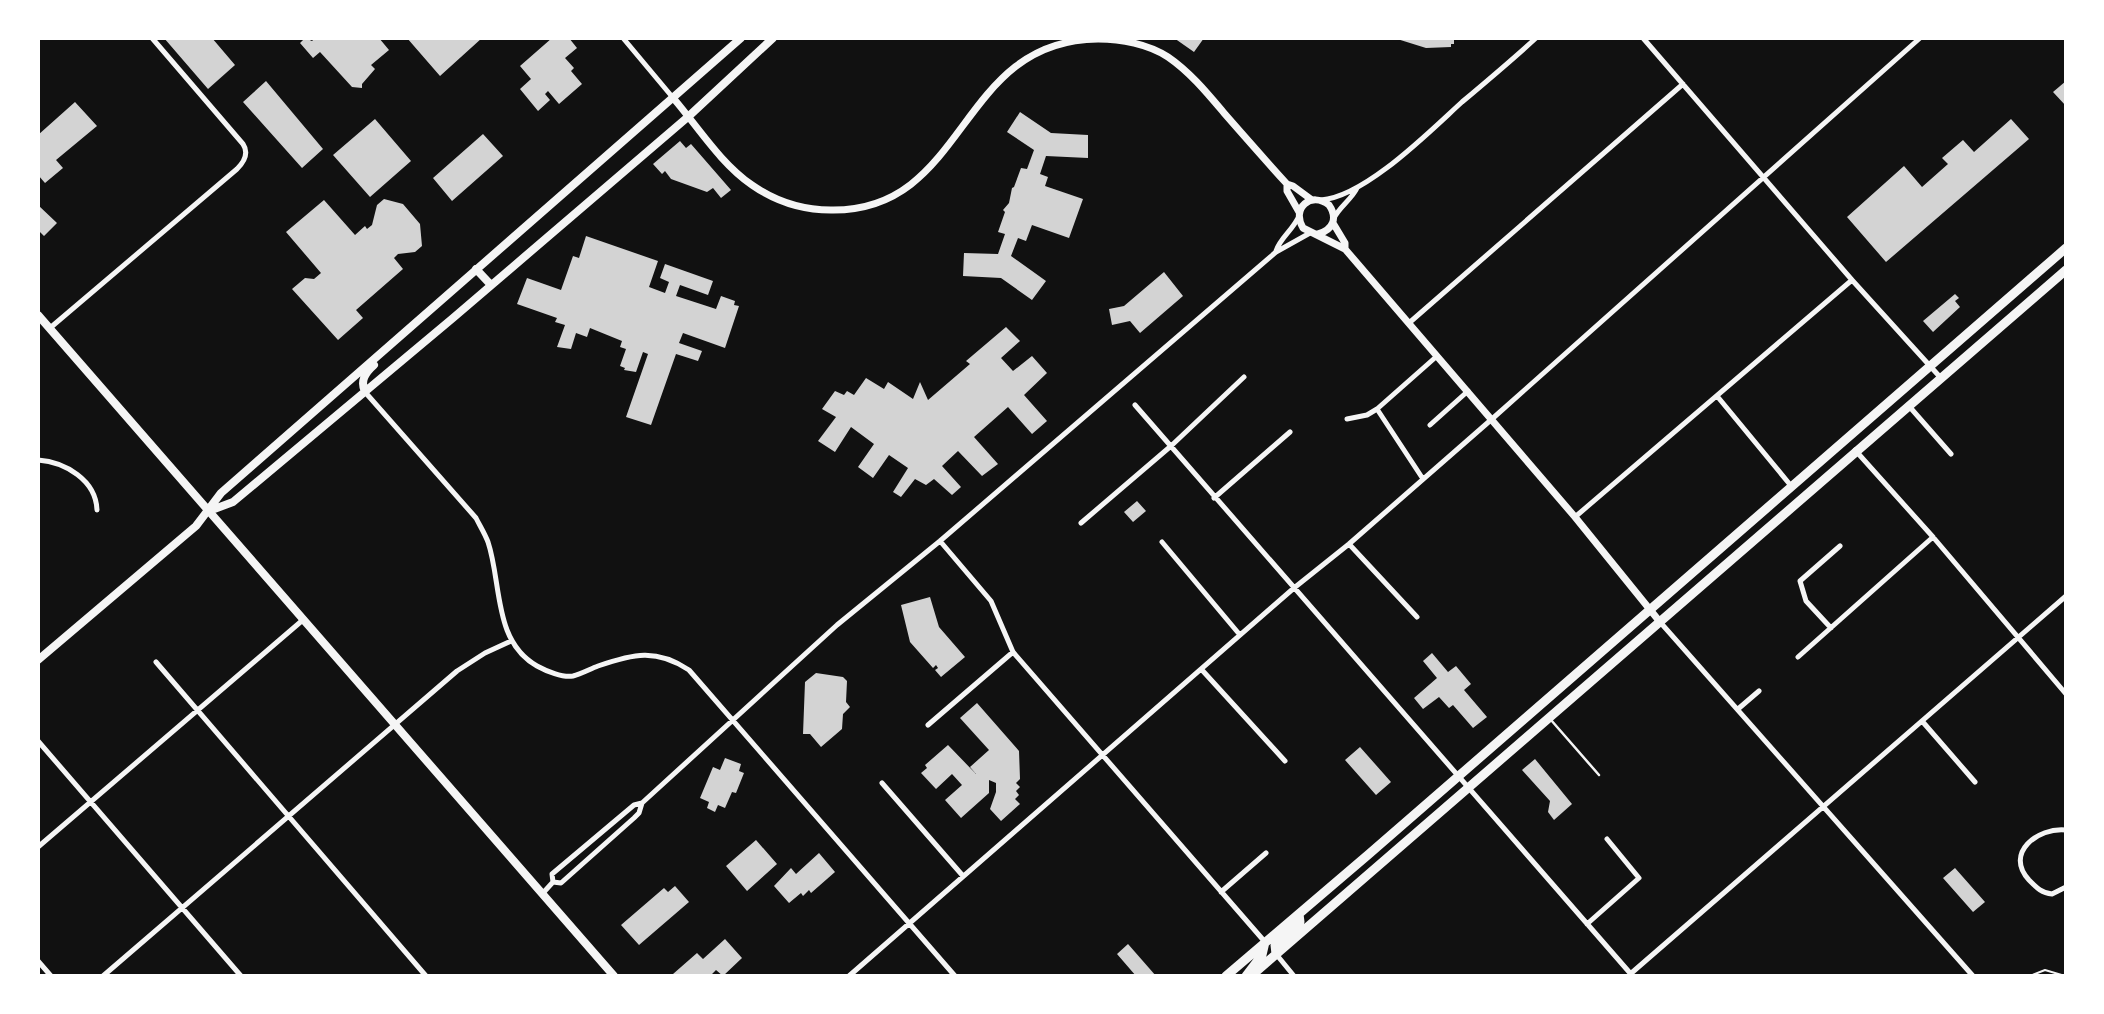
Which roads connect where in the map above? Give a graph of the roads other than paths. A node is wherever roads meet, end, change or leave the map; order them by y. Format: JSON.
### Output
{"nodes":[{"id":1,"x":152,"y":38,"type":"edge"},
{"id":2,"x":623,"y":38,"type":"edge"},
{"id":3,"x":741,"y":38,"type":"edge"},
{"id":4,"x":773,"y":38,"type":"edge"},
{"id":5,"x":1536,"y":38,"type":"edge"},
{"id":6,"x":1643,"y":38,"type":"edge"},
{"id":7,"x":1920,"y":38,"type":"edge"},
{"id":8,"x":1137,"y":41,"type":"edge"},
{"id":9,"x":1683,"y":84,"type":"junction"},
{"id":10,"x":674,"y":99,"type":"junction"},
{"id":11,"x":689,"y":116,"type":"junction"},
{"id":12,"x":1765,"y":179,"type":"junction"},
{"id":13,"x":1287,"y":184,"type":"junction"},
{"id":14,"x":1357,"y":188,"type":"junction"},
{"id":15,"x":1312,"y":200,"type":"junction"},
{"id":16,"x":1321,"y":200,"type":"junction"},
{"id":17,"x":1299,"y":214,"type":"junction"},
{"id":18,"x":1333,"y":221,"type":"junction"},
{"id":19,"x":1314,"y":234,"type":"junction"},
{"id":20,"x":2066,"y":248,"type":"edge"},
{"id":21,"x":1345,"y":249,"type":"junction"},
{"id":22,"x":1276,"y":252,"type":"junction"},
{"id":23,"x":476,"y":269,"type":"junction"},
{"id":24,"x":2066,"y":270,"type":"edge"},
{"id":25,"x":1852,"y":280,"type":"junction"},
{"id":26,"x":491,"y":285,"type":"junction"},
{"id":27,"x":38,"y":316,"type":"edge"},
{"id":28,"x":1409,"y":323,"type":"junction"},
{"id":29,"x":50,"y":328,"type":"junction"},
{"id":30,"x":386,"y":348,"type":"junction"},
{"id":31,"x":1437,"y":356,"type":"junction"},
{"id":32,"x":1930,"y":366,"type":"junction"},
{"id":33,"x":1244,"y":377,"type":"dead end"},
{"id":34,"x":1940,"y":377,"type":"junction"},
{"id":35,"x":1468,"y":391,"type":"junction"},
{"id":36,"x":365,"y":392,"type":"junction"},
{"id":37,"x":1717,"y":396,"type":"junction"},
{"id":38,"x":1135,"y":405,"type":"dead end"},
{"id":39,"x":1908,"y":405,"type":"junction"},
{"id":40,"x":1377,"y":409,"type":"junction"},
{"id":41,"x":1347,"y":419,"type":"dead end"},
{"id":42,"x":1492,"y":419,"type":"junction"},
{"id":43,"x":1430,"y":425,"type":"dead end"},
{"id":44,"x":1290,"y":432,"type":"dead end"},
{"id":45,"x":1171,"y":446,"type":"junction"},
{"id":46,"x":1855,"y":450,"type":"junction"},
{"id":47,"x":1951,"y":454,"type":"dead end"},
{"id":48,"x":38,"y":460,"type":"edge"},
{"id":49,"x":1423,"y":479,"type":"junction"},
{"id":50,"x":1792,"y":487,"type":"junction"},
{"id":51,"x":1214,"y":498,"type":"junction"},
{"id":52,"x":97,"y":510,"type":"dead end"},
{"id":53,"x":209,"y":511,"type":"junction"},
{"id":54,"x":1575,"y":517,"type":"junction"},
{"id":55,"x":1081,"y":523,"type":"dead end"},
{"id":56,"x":1933,"y":537,"type":"junction"},
{"id":57,"x":940,"y":541,"type":"junction"},
{"id":58,"x":1162,"y":542,"type":"dead end"},
{"id":59,"x":1349,"y":544,"type":"junction"},
{"id":60,"x":1840,"y":546,"type":"dead end"},
{"id":61,"x":1294,"y":588,"type":"junction"},
{"id":62,"x":2066,"y":596,"type":"edge"},
{"id":63,"x":1649,"y":609,"type":"junction"},
{"id":64,"x":1417,"y":617,"type":"dead end"},
{"id":65,"x":304,"y":620,"type":"junction"},
{"id":66,"x":1660,"y":622,"type":"junction"},
{"id":67,"x":1831,"y":628,"type":"junction"},
{"id":68,"x":1240,"y":635,"type":"junction"},
{"id":69,"x":2017,"y":638,"type":"junction"},
{"id":70,"x":511,"y":641,"type":"junction"},
{"id":71,"x":1013,"y":652,"type":"junction"},
{"id":72,"x":1798,"y":657,"type":"dead end"},
{"id":73,"x":38,"y":660,"type":"edge"},
{"id":74,"x":156,"y":662,"type":"dead end"},
{"id":75,"x":1202,"y":670,"type":"junction"},
{"id":76,"x":1759,"y":691,"type":"dead end"},
{"id":77,"x":2066,"y":694,"type":"edge"},
{"id":78,"x":1738,"y":709,"type":"junction"},
{"id":79,"x":198,"y":711,"type":"junction"},
{"id":80,"x":1549,"y":718,"type":"junction"},
{"id":81,"x":1922,"y":721,"type":"junction"},
{"id":82,"x":733,"y":722,"type":"junction"},
{"id":83,"x":396,"y":724,"type":"junction"},
{"id":84,"x":928,"y":725,"type":"dead end"},
{"id":85,"x":38,"y":741,"type":"edge"},
{"id":86,"x":1102,"y":757,"type":"junction"},
{"id":87,"x":1285,"y":761,"type":"dead end"},
{"id":88,"x":1459,"y":775,"type":"junction"},
{"id":89,"x":1599,"y":775,"type":"dead end"},
{"id":90,"x":1975,"y":782,"type":"dead end"},
{"id":91,"x":882,"y":783,"type":"dead end"},
{"id":92,"x":1469,"y":787,"type":"junction"},
{"id":93,"x":91,"y":803,"type":"junction"},
{"id":94,"x":642,"y":803,"type":"junction"},
{"id":95,"x":1823,"y":805,"type":"junction"},
{"id":96,"x":288,"y":816,"type":"junction"},
{"id":97,"x":2066,"y":830,"type":"edge"},
{"id":98,"x":1607,"y":839,"type":"dead end"},
{"id":99,"x":38,"y":847,"type":"edge"},
{"id":100,"x":1266,"y":853,"type":"dead end"},
{"id":101,"x":963,"y":877,"type":"junction"},
{"id":102,"x":553,"y":883,"type":"junction"},
{"id":103,"x":2066,"y":887,"type":"edge"},
{"id":104,"x":1221,"y":892,"type":"junction"},
{"id":105,"x":543,"y":893,"type":"junction"},
{"id":106,"x":183,"y":907,"type":"junction"},
{"id":107,"x":1299,"y":914,"type":"junction"},
{"id":108,"x":910,"y":924,"type":"junction"},
{"id":109,"x":1587,"y":924,"type":"junction"},
{"id":110,"x":1265,"y":943,"type":"junction"},
{"id":111,"x":1276,"y":954,"type":"junction"},
{"id":112,"x":38,"y":961,"type":"edge"},
{"id":113,"x":1629,"y":974,"type":"edge"},
{"id":114,"x":51,"y":975,"type":"edge"},
{"id":115,"x":103,"y":975,"type":"edge"},
{"id":116,"x":241,"y":975,"type":"edge"},
{"id":117,"x":426,"y":975,"type":"edge"},
{"id":118,"x":614,"y":975,"type":"edge"},
{"id":119,"x":849,"y":975,"type":"edge"},
{"id":120,"x":955,"y":975,"type":"edge"},
{"id":121,"x":1226,"y":975,"type":"edge"},
{"id":122,"x":1249,"y":975,"type":"edge"},
{"id":123,"x":1294,"y":975,"type":"edge"},
{"id":124,"x":1973,"y":975,"type":"edge"}],
"edges":[{"from":1,"to":29,"type":"street"},
{"from":2,"to":10,"type":"street"},
{"from":3,"to":10,"type":"main road"},
{"from":4,"to":11,"type":"main road"},
{"from":5,"to":14,"type":"street"},
{"from":6,"to":9,"type":"street"},
{"from":7,"to":12,"type":"street"},
{"from":8,"to":11,"type":"street"},
{"from":8,"to":13,"type":"street"},
{"from":9,"to":12,"type":"street"},
{"from":9,"to":28,"type":"street"},
{"from":10,"to":11,"type":"street"},
{"from":10,"to":23,"type":"main road"},
{"from":11,"to":26,"type":"main road"},
{"from":12,"to":25,"type":"street"},
{"from":12,"to":42,"type":"street"},
{"from":13,"to":15,"type":"street"},
{"from":13,"to":17,"type":"street"},
{"from":14,"to":16,"type":"street"},
{"from":14,"to":18,"type":"street"},
{"from":15,"to":16,"type":"street"},
{"from":15,"to":17,"type":"street"},
{"from":16,"to":18,"type":"street"},
{"from":17,"to":19,"type":"street"},
{"from":17,"to":22,"type":"street"},
{"from":18,"to":19,"type":"street"},
{"from":18,"to":21,"type":"street"},
{"from":19,"to":21,"type":"street"},
{"from":19,"to":22,"type":"street"},
{"from":20,"to":32,"type":"main road"},
{"from":21,"to":28,"type":"street"},
{"from":22,"to":57,"type":"street"},
{"from":23,"to":26,"type":"main road"},
{"from":23,"to":30,"type":"main road"},
{"from":24,"to":34,"type":"main road"},
{"from":25,"to":32,"type":"street"},
{"from":25,"to":37,"type":"street"},
{"from":26,"to":36,"type":"main road"},
{"from":27,"to":29,"type":"main road"},
{"from":28,"to":31,"type":"street"},
{"from":29,"to":53,"type":"main road"},
{"from":30,"to":36,"type":"main road"},
{"from":30,"to":53,"type":"main road"},
{"from":31,"to":35,"type":"street"},
{"from":31,"to":40,"type":"street"},
{"from":32,"to":34,"type":"street"},
{"from":32,"to":50,"type":"main road"},
{"from":33,"to":45,"type":"street"},
{"from":34,"to":39,"type":"main road"},
{"from":35,"to":42,"type":"street"},
{"from":35,"to":43,"type":"street"},
{"from":36,"to":53,"type":"main road"},
{"from":36,"to":70,"type":"street"},
{"from":37,"to":50,"type":"street"},
{"from":37,"to":54,"type":"street"},
{"from":38,"to":45,"type":"street"},
{"from":39,"to":46,"type":"main road"},
{"from":39,"to":47,"type":"street"},
{"from":40,"to":41,"type":"street"},
{"from":40,"to":49,"type":"street"},
{"from":42,"to":49,"type":"street"},
{"from":42,"to":54,"type":"street"},
{"from":44,"to":51,"type":"street"},
{"from":45,"to":51,"type":"street"},
{"from":45,"to":55,"type":"street"},
{"from":46,"to":56,"type":"street"},
{"from":46,"to":66,"type":"main road"},
{"from":48,"to":52,"type":"street"},
{"from":49,"to":59,"type":"street"},
{"from":50,"to":63,"type":"main road"},
{"from":51,"to":61,"type":"street"},
{"from":53,"to":65,"type":"main road"},
{"from":53,"to":73,"type":"main road"},
{"from":54,"to":63,"type":"street"},
{"from":56,"to":67,"type":"street"},
{"from":56,"to":69,"type":"street"},
{"from":57,"to":71,"type":"street"},
{"from":57,"to":82,"type":"street"},
{"from":58,"to":68,"type":"street"},
{"from":59,"to":61,"type":"street"},
{"from":59,"to":64,"type":"street"},
{"from":60,"to":67,"type":"street"},
{"from":61,"to":68,"type":"street"},
{"from":61,"to":88,"type":"street"},
{"from":62,"to":69,"type":"street"},
{"from":63,"to":66,"type":"street"},
{"from":63,"to":88,"type":"main road"},
{"from":65,"to":79,"type":"street"},
{"from":65,"to":83,"type":"main road"},
{"from":66,"to":78,"type":"street"},
{"from":66,"to":80,"type":"main road"},
{"from":67,"to":72,"type":"street"},
{"from":68,"to":75,"type":"street"},
{"from":69,"to":77,"type":"street"},
{"from":69,"to":81,"type":"street"},
{"from":70,"to":82,"type":"street"},
{"from":70,"to":83,"type":"street"},
{"from":71,"to":84,"type":"street"},
{"from":71,"to":86,"type":"street"},
{"from":74,"to":79,"type":"street"},
{"from":75,"to":86,"type":"street"},
{"from":75,"to":87,"type":"street"},
{"from":76,"to":78,"type":"street"},
{"from":78,"to":95,"type":"street"},
{"from":79,"to":93,"type":"street"},
{"from":79,"to":96,"type":"street"},
{"from":80,"to":89,"type":"lane"},
{"from":80,"to":92,"type":"main road"},
{"from":81,"to":90,"type":"street"},
{"from":81,"to":95,"type":"street"},
{"from":82,"to":94,"type":"street"},
{"from":82,"to":108,"type":"street"},
{"from":83,"to":96,"type":"street"},
{"from":83,"to":105,"type":"main road"},
{"from":85,"to":93,"type":"street"},
{"from":86,"to":101,"type":"street"},
{"from":86,"to":104,"type":"street"},
{"from":88,"to":92,"type":"street"},
{"from":88,"to":107,"type":"main road"},
{"from":91,"to":101,"type":"street"},
{"from":92,"to":109,"type":"street"},
{"from":92,"to":111,"type":"main road"},
{"from":93,"to":99,"type":"street"},
{"from":93,"to":106,"type":"street"},
{"from":94,"to":102,"type":"street"},
{"from":94,"to":102,"type":"street"},
{"from":95,"to":113,"type":"street"},
{"from":95,"to":124,"type":"street"},
{"from":96,"to":106,"type":"street"},
{"from":96,"to":117,"type":"street"},
{"from":97,"to":103,"type":"street"},
{"from":98,"to":109,"type":"street"},
{"from":100,"to":104,"type":"street"},
{"from":101,"to":108,"type":"street"},
{"from":102,"to":105,"type":"street"},
{"from":104,"to":110,"type":"street"},
{"from":105,"to":118,"type":"main road"},
{"from":106,"to":115,"type":"street"},
{"from":106,"to":116,"type":"street"},
{"from":107,"to":110,"type":"main road"},
{"from":107,"to":111,"type":"main road"},
{"from":108,"to":119,"type":"street"},
{"from":108,"to":120,"type":"street"},
{"from":109,"to":113,"type":"street"},
{"from":110,"to":121,"type":"main road"},
{"from":110,"to":122,"type":"main road"},
{"from":111,"to":122,"type":"main road"},
{"from":111,"to":123,"type":"street"},
{"from":112,"to":114,"type":"street"}]}
